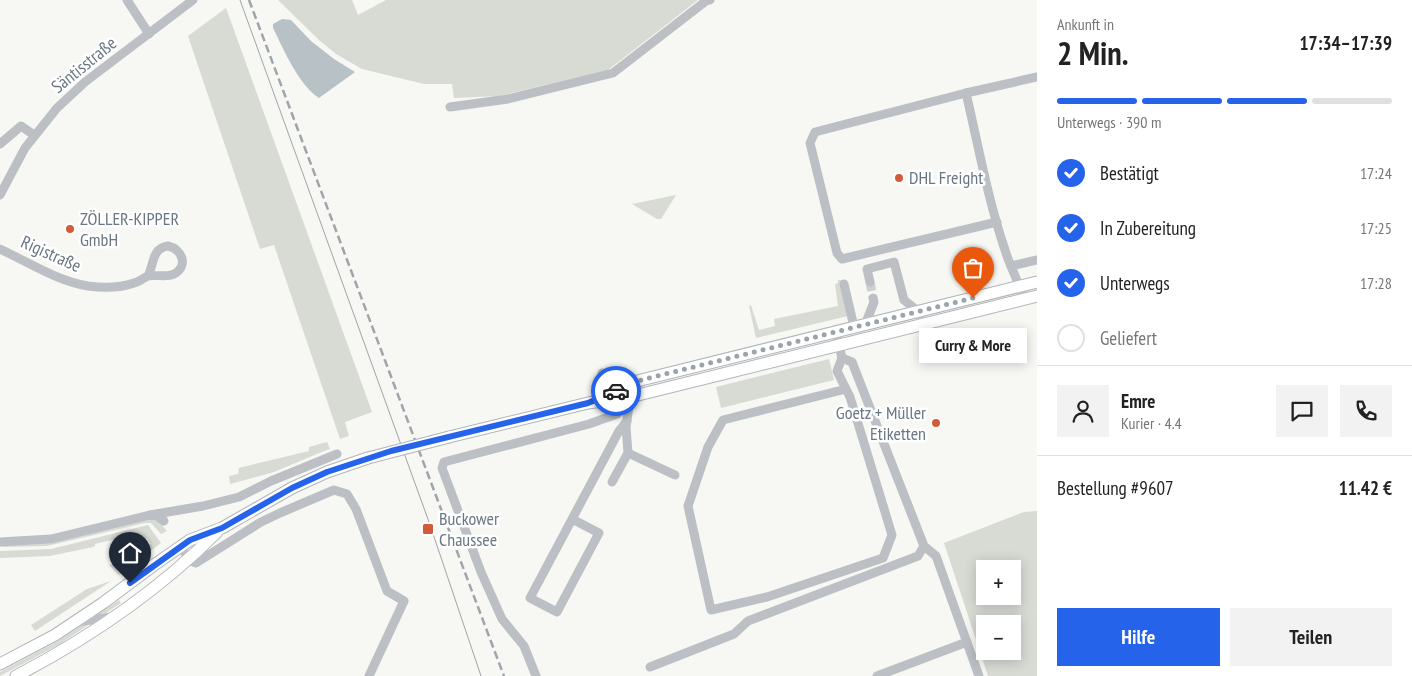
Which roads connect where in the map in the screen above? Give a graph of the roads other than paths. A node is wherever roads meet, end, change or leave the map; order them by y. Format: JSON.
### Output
{"nodes":[{"id":1,"x":127,"y":0,"type":"edge"},
{"id":2,"x":193,"y":0,"type":"edge"},
{"id":3,"x":710,"y":0,"type":"edge"},
{"id":4,"x":149,"y":34,"type":"junction"},
{"id":5,"x":1037,"y":77,"type":"edge"},
{"id":6,"x":966,"y":93,"type":"junction"},
{"id":7,"x":450,"y":107,"type":"dead end"},
{"id":8,"x":34,"y":135,"type":"junction"},
{"id":9,"x":0,"y":144,"type":"edge"},
{"id":10,"x":0,"y":195,"type":"edge"},
{"id":11,"x":997,"y":222,"type":"junction"},
{"id":12,"x":0,"y":249,"type":"edge"},
{"id":13,"x":1037,"y":260,"type":"edge"},
{"id":14,"x":1011,"y":266,"type":"junction"},
{"id":15,"x":148,"y":276,"type":"dead end"},
{"id":16,"x":870,"y":282,"type":"tunnel mouth"},
{"id":17,"x":1037,"y":282,"type":"edge"},
{"id":18,"x":844,"y":284,"type":"dead end"},
{"id":19,"x":1020,"y":287,"type":"junction"},
{"id":20,"x":1037,"y":296,"type":"edge"},
{"id":21,"x":874,"y":298,"type":"tunnel mouth"},
{"id":22,"x":1024,"y":300,"type":"junction"},
{"id":23,"x":918,"y":311,"type":"junction"},
{"id":24,"x":922,"y":324,"type":"junction"},
{"id":25,"x":860,"y":326,"type":"junction"},
{"id":26,"x":836,"y":332,"type":"junction"},
{"id":27,"x":839,"y":345,"type":"junction"},
{"id":28,"x":753,"y":352,"type":"junction"},
{"id":29,"x":842,"y":358,"type":"junction"},
{"id":30,"x":755,"y":366,"type":"junction"},
{"id":31,"x":602,"y":373,"type":"dead end"},
{"id":32,"x":641,"y":380,"type":"junction"},
{"id":33,"x":846,"y":389,"type":"junction"},
{"id":34,"x":630,"y":397,"type":"junction"},
{"id":35,"x":588,"y":403,"type":"junction"},
{"id":36,"x":627,"y":420,"type":"junction"},
{"id":37,"x":628,"y":453,"type":"junction"},
{"id":38,"x":336,"y":454,"type":"dead end"},
{"id":39,"x":675,"y":475,"type":"dead end"},
{"id":40,"x":612,"y":482,"type":"dead end"},
{"id":41,"x":150,"y":515,"type":"junction"},
{"id":42,"x":572,"y":519,"type":"junction"},
{"id":43,"x":164,"y":521,"type":"dead end"},
{"id":44,"x":222,"y":528,"type":"junction"},
{"id":45,"x":0,"y":542,"type":"edge"},
{"id":46,"x":181,"y":546,"type":"junction"},
{"id":47,"x":924,"y":546,"type":"junction"},
{"id":48,"x":193,"y":562,"type":"junction"},
{"id":49,"x":113,"y":617,"type":"junction"},
{"id":50,"x":74,"y":622,"type":"junction"},
{"id":51,"x":967,"y":642,"type":"junction"},
{"id":52,"x":37,"y":644,"type":"junction"},
{"id":53,"x":47,"y":659,"type":"junction"},
{"id":54,"x":0,"y":664,"type":"edge"},
{"id":55,"x":650,"y":667,"type":"dead end"},
{"id":56,"x":16,"y":676,"type":"edge"},
{"id":57,"x":369,"y":676,"type":"edge"},
{"id":58,"x":536,"y":676,"type":"edge"},
{"id":59,"x":877,"y":676,"type":"edge"},
{"id":60,"x":979,"y":676,"type":"edge"}],
"edges":[{"from":1,"to":4,"type":"street"},
{"from":2,"to":4,"type":"street","name":"Säntisstraße"},
{"from":3,"to":7,"type":"street"},
{"from":4,"to":8,"type":"street","name":"Säntisstraße"},
{"from":5,"to":6,"type":"street"},
{"from":6,"to":11,"type":"street"},
{"from":6,"to":11,"type":"street"},
{"from":8,"to":9,"type":"street"},
{"from":8,"to":10,"type":"street","name":"Säntisstraße"},
{"from":11,"to":14,"type":"street"},
{"from":12,"to":15,"type":"street","name":"Rigistraße"},
{"from":13,"to":14,"type":"street"},
{"from":14,"to":19,"type":"street"},
{"from":16,"to":23,"type":"street"},
{"from":17,"to":19,"type":"main road"},
{"from":18,"to":25,"type":"street"},
{"from":19,"to":22,"type":"street"},
{"from":19,"to":23,"type":"main road"},
{"from":20,"to":22,"type":"main road"},
{"from":21,"to":25,"type":"street"},
{"from":22,"to":24,"type":"main road"},
{"from":23,"to":24,"type":"street"},
{"from":23,"to":25,"type":"main road"},
{"from":24,"to":27,"type":"main road"},
{"from":25,"to":26,"type":"main road"},
{"from":26,"to":27,"type":"street"},
{"from":26,"to":28,"type":"main road"},
{"from":27,"to":29,"type":"street"},
{"from":27,"to":30,"type":"main road"},
{"from":28,"to":30,"type":"street"},
{"from":28,"to":32,"type":"main road"},
{"from":29,"to":33,"type":"street"},
{"from":29,"to":47,"type":"street"},
{"from":30,"to":34,"type":"main road"},
{"from":31,"to":32,"type":"street"},
{"from":32,"to":34,"type":"street"},
{"from":32,"to":35,"type":"main road"},
{"from":33,"to":33,"type":"street"},
{"from":34,"to":35,"type":"main road"},
{"from":34,"to":36,"type":"street"},
{"from":34,"to":58,"type":"street"},
{"from":35,"to":44,"type":"main road","bridge":true},
{"from":36,"to":37,"type":"street"},
{"from":36,"to":42,"type":"street"},
{"from":37,"to":39,"type":"street"},
{"from":37,"to":40,"type":"street"},
{"from":38,"to":41,"type":"street"},
{"from":41,"to":43,"type":"street"},
{"from":41,"to":45,"type":"street"},
{"from":42,"to":42,"type":"street"},
{"from":44,"to":46,"type":"main road"},
{"from":44,"to":48,"type":"main road"},
{"from":46,"to":48,"type":"street"},
{"from":46,"to":50,"type":"main road"},
{"from":47,"to":51,"type":"street"},
{"from":47,"to":55,"type":"street"},
{"from":48,"to":49,"type":"main road"},
{"from":48,"to":57,"type":"street"},
{"from":49,"to":50,"type":"street"},
{"from":49,"to":53,"type":"main road"},
{"from":50,"to":52,"type":"main road"},
{"from":51,"to":59,"type":"street"},
{"from":51,"to":60,"type":"street"},
{"from":52,"to":53,"type":"street"},
{"from":52,"to":54,"type":"main road"},
{"from":53,"to":56,"type":"main road"}]}
